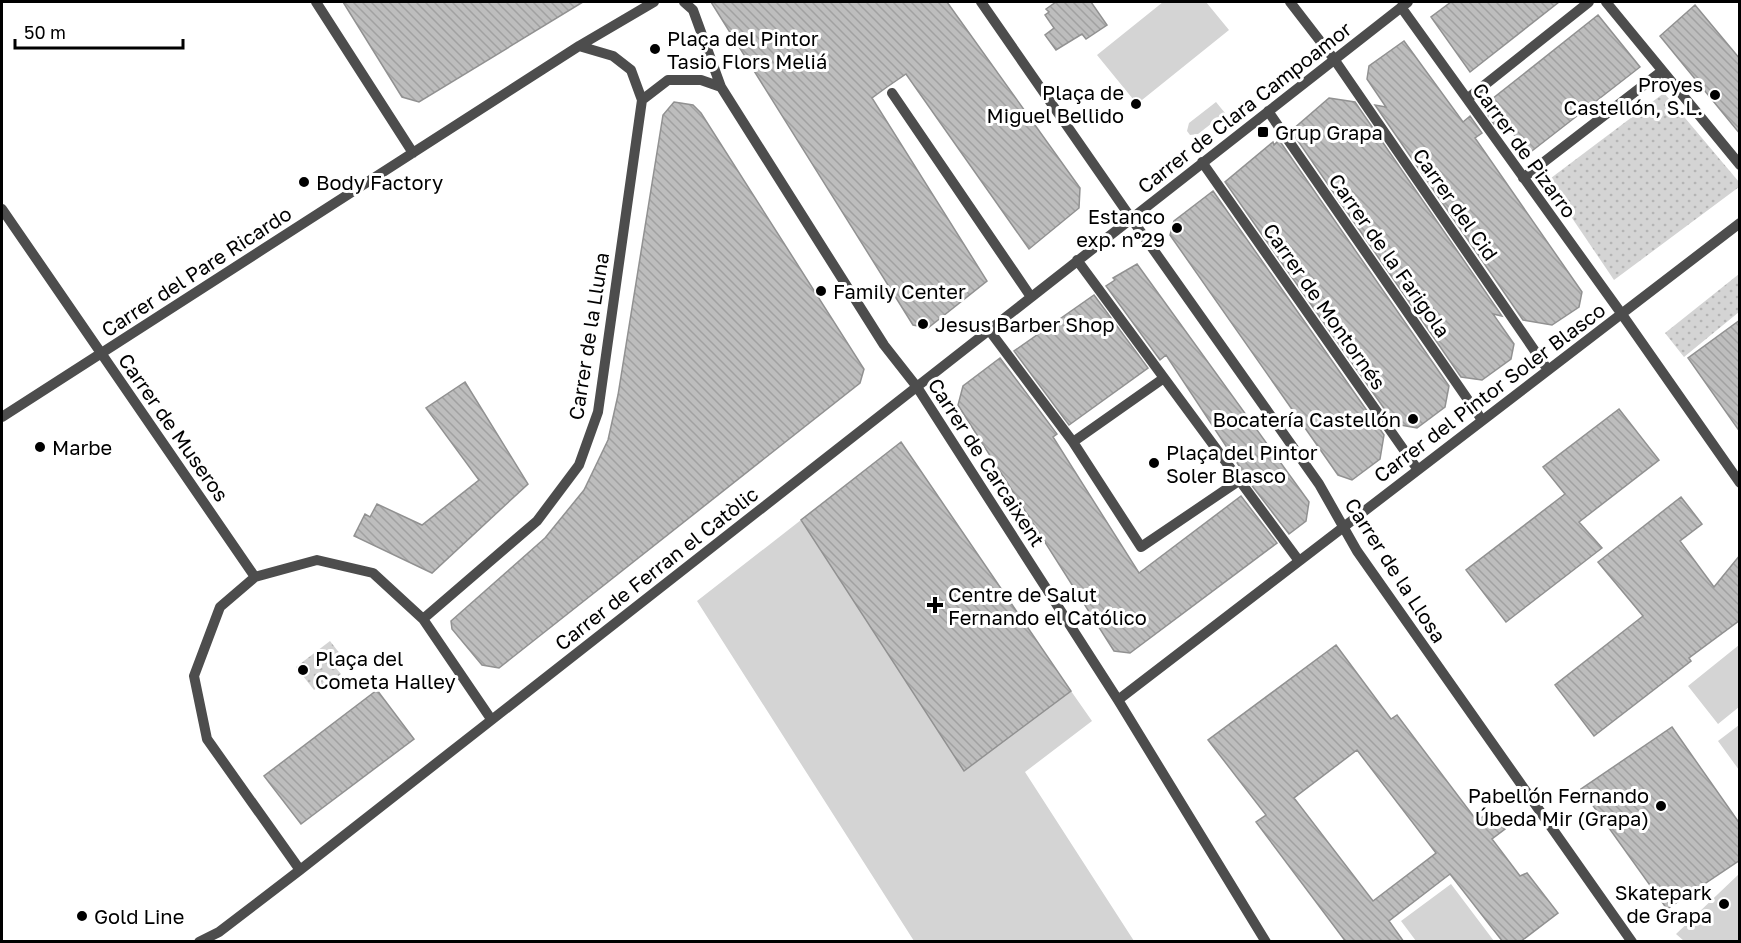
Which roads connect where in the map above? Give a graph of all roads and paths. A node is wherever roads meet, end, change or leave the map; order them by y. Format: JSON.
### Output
{"nodes":[{"id":1,"x":316,"y":2,"type":"edge"},
{"id":2,"x":654,"y":2,"type":"edge"},
{"id":3,"x":684,"y":2,"type":"edge"},
{"id":4,"x":981,"y":2,"type":"edge"},
{"id":5,"x":1290,"y":2,"type":"edge"},
{"id":6,"x":1589,"y":2,"type":"edge"},
{"id":7,"x":1606,"y":2,"type":"edge"},
{"id":8,"x":1405,"y":4,"type":"edge"},
{"id":9,"x":579,"y":46,"type":"junction"},
{"id":10,"x":1334,"y":59,"type":"junction"},
{"id":11,"x":1662,"y":71,"type":"junction"},
{"id":12,"x":721,"y":87,"type":"junction"},
{"id":13,"x":892,"y":93,"type":"dead end"},
{"id":14,"x":1467,"y":99,"type":"junction"},
{"id":15,"x":642,"y":100,"type":"junction"},
{"id":16,"x":1268,"y":111,"type":"junction"},
{"id":17,"x":413,"y":153,"type":"junction"},
{"id":18,"x":1202,"y":162,"type":"junction"},
{"id":19,"x":1740,"y":165,"type":"edge"},
{"id":20,"x":1523,"y":178,"type":"junction"},
{"id":21,"x":2,"y":209,"type":"edge"},
{"id":22,"x":1131,"y":218,"type":"junction"},
{"id":23,"x":1740,"y":223,"type":"edge"},
{"id":24,"x":1077,"y":260,"type":"junction"},
{"id":25,"x":1030,"y":297,"type":"junction"},
{"id":26,"x":1622,"y":314,"type":"junction"},
{"id":27,"x":989,"y":330,"type":"junction"},
{"id":28,"x":101,"y":353,"type":"junction"},
{"id":29,"x":1548,"y":370,"type":"junction"},
{"id":30,"x":1164,"y":378,"type":"junction"},
{"id":31,"x":917,"y":387,"type":"junction"},
{"id":32,"x":2,"y":417,"type":"edge"},
{"id":33,"x":1482,"y":420,"type":"junction"},
{"id":34,"x":1073,"y":442,"type":"junction"},
{"id":35,"x":1418,"y":470,"type":"junction"},
{"id":36,"x":1240,"y":480,"type":"junction"},
{"id":37,"x":1740,"y":483,"type":"edge"},
{"id":38,"x":1344,"y":526,"type":"junction"},
{"id":39,"x":1299,"y":561,"type":"junction"},
{"id":40,"x":255,"y":577,"type":"junction"},
{"id":41,"x":423,"y":619,"type":"junction"},
{"id":42,"x":1118,"y":699,"type":"junction"},
{"id":43,"x":491,"y":719,"type":"junction"},
{"id":44,"x":300,"y":870,"type":"junction"},
{"id":45,"x":199,"y":942,"type":"edge"},
{"id":46,"x":1266,"y":942,"type":"edge"},
{"id":47,"x":1632,"y":942,"type":"edge"}],
"edges":[{"from":1,"to":17,"type":"street"},
{"from":2,"to":9,"type":"street","name":"Carrer del Pare Ricardo"},
{"from":3,"to":12,"type":"street","name":"Carrer de Carcaixent"},
{"from":4,"to":22,"type":"street","name":"Carrer de la Llosa"},
{"from":5,"to":10,"type":"street","name":"Carrer del Cid"},
{"from":6,"to":14,"type":"street"},
{"from":7,"to":11,"type":"street"},
{"from":8,"to":10,"type":"street","name":"Carrer de Clara Campoamor"},
{"from":8,"to":14,"type":"street","name":"Carrer de Pizarro"},
{"from":9,"to":15,"type":"street","name":"Carrer de la Lluna"},
{"from":9,"to":17,"type":"street","name":"Carrer del Pare Ricardo"},
{"from":10,"to":16,"type":"street","name":"Carrer de Clara Campoamor"},
{"from":10,"to":29,"type":"street","name":"Carrer del Cid"},
{"from":11,"to":19,"type":"street"},
{"from":11,"to":20,"type":"street"},
{"from":12,"to":15,"type":"street"},
{"from":12,"to":31,"type":"street","name":"Carrer de Carcaixent"},
{"from":13,"to":25,"type":"street"},
{"from":14,"to":20,"type":"street","name":"Carrer de Pizarro"},
{"from":15,"to":41,"type":"street","name":"Carrer de la Lluna"},
{"from":16,"to":18,"type":"street","name":"Carrer de Clara Campoamor"},
{"from":16,"to":33,"type":"street","name":"Carrer de la Farigola"},
{"from":17,"to":28,"type":"street","name":"Carrer del Pare Ricardo"},
{"from":18,"to":22,"type":"street","name":"Carrer de Clara Campoamor"},
{"from":18,"to":35,"type":"street","name":"Carrer de Montornés"},
{"from":20,"to":26,"type":"street","name":"Carrer de Pizarro"},
{"from":21,"to":28,"type":"street","name":"Carrer de Museros"},
{"from":22,"to":24,"type":"street","name":"Carrer de Ferran el Catòlic"},
{"from":22,"to":38,"type":"street","name":"Carrer de la Llosa"},
{"from":23,"to":26,"type":"street","name":"Carrer del Pintor Soler Blasco"},
{"from":24,"to":25,"type":"street","name":"Carrer de Ferran el Catòlic"},
{"from":24,"to":30,"type":"street"},
{"from":25,"to":27,"type":"street","name":"Carrer de Ferran el Catòlic"},
{"from":26,"to":29,"type":"street","name":"Carrer del Pintor Soler Blasco"},
{"from":26,"to":37,"type":"street","name":"Carrer de Pizarro"},
{"from":27,"to":31,"type":"street","name":"Carrer de Ferran el Catòlic"},
{"from":27,"to":34,"type":"street"},
{"from":28,"to":32,"type":"street","name":"Carrer del Pare Ricardo"},
{"from":28,"to":40,"type":"street","name":"Carrer de Museros"},
{"from":29,"to":33,"type":"street","name":"Carrer del Pintor Soler Blasco"},
{"from":30,"to":34,"type":"street"},
{"from":30,"to":36,"type":"street"},
{"from":31,"to":42,"type":"street","name":"Carrer de Carcaixent"},
{"from":31,"to":43,"type":"street","name":"Carrer de Ferran el Catòlic"},
{"from":33,"to":35,"type":"street","name":"Carrer del Pintor Soler Blasco"},
{"from":34,"to":36,"type":"street"},
{"from":35,"to":38,"type":"street","name":"Carrer del Pintor Soler Blasco"},
{"from":36,"to":39,"type":"street"},
{"from":38,"to":39,"type":"street","name":"Carrer del Pintor Soler Blasco"},
{"from":38,"to":47,"type":"street","name":"Carrer de la Llosa"},
{"from":39,"to":42,"type":"street","name":"Carrer del Pintor Soler Blasco"},
{"from":40,"to":41,"type":"street"},
{"from":40,"to":44,"type":"street"},
{"from":41,"to":43,"type":"street"},
{"from":42,"to":46,"type":"street","name":"Carrer de Carcaixent"},
{"from":43,"to":44,"type":"street","name":"Carrer de Ferran el Catòlic"},
{"from":44,"to":45,"type":"street","name":"Carrer de Ferran el Catòlic"}]}
